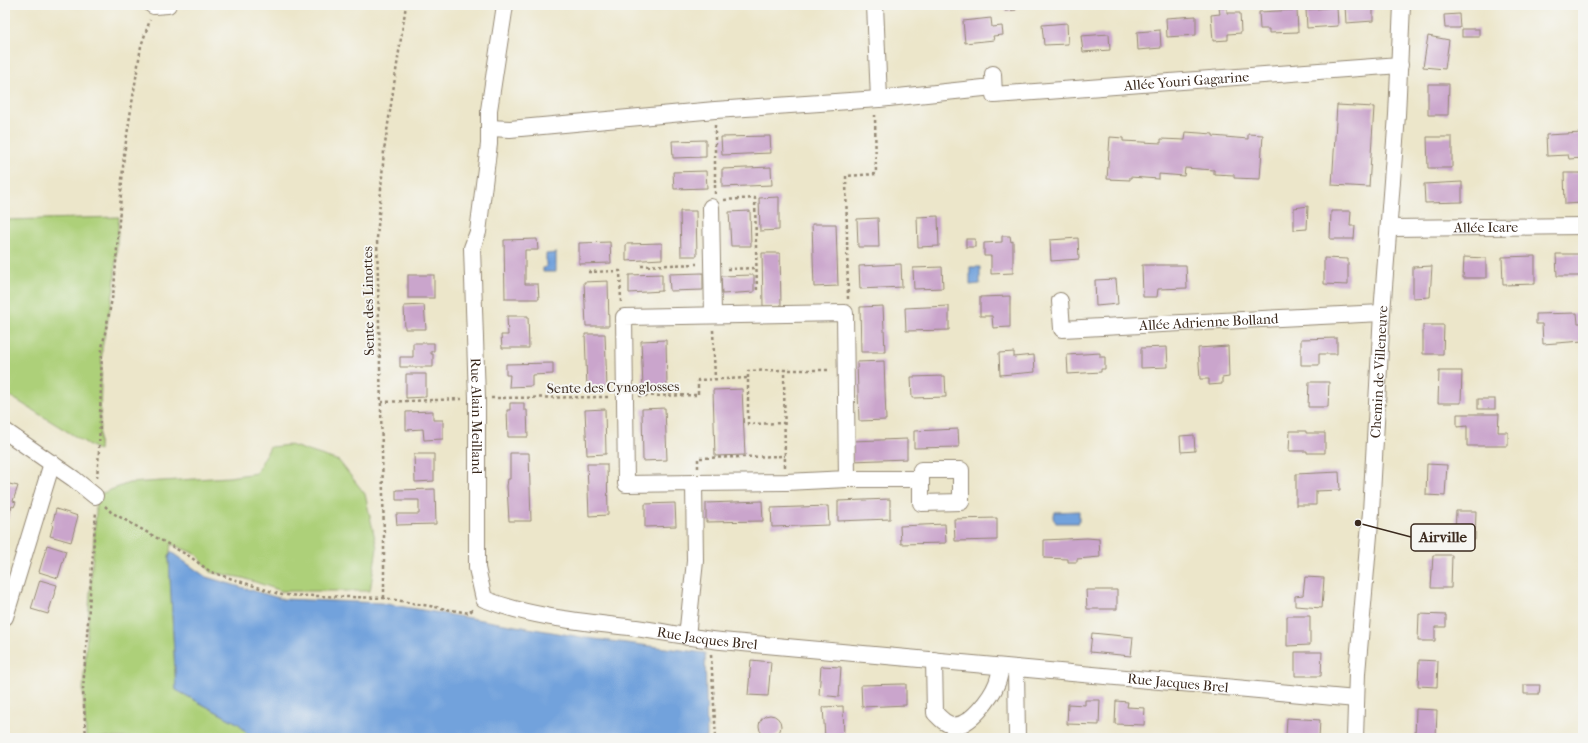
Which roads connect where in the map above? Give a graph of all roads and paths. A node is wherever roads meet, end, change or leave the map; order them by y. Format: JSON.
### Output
{"nodes":[{"id":1,"x":158,"y":5,"type":"edge"},
{"id":2,"x":406,"y":5,"type":"edge"},
{"id":3,"x":505,"y":5,"type":"edge"},
{"id":4,"x":875,"y":5,"type":"edge"},
{"id":5,"x":1402,"y":5,"type":"edge"},
{"id":6,"x":1400,"y":65,"type":"junction"},
{"id":7,"x":877,"y":99,"type":"junction"},
{"id":8,"x":715,"y":110,"type":"junction"},
{"id":9,"x":489,"y":128,"type":"junction"},
{"id":10,"x":713,"y":204,"type":"junction"},
{"id":11,"x":1583,"y":226,"type":"edge"},
{"id":12,"x":1390,"y":228,"type":"junction"},
{"id":13,"x":588,"y":272,"type":"dead end"},
{"id":14,"x":757,"y":293,"type":"dead end"},
{"id":15,"x":1060,"y":301,"type":"dead end"},
{"id":16,"x":846,"y":313,"type":"junction"},
{"id":17,"x":1382,"y":313,"type":"junction"},
{"id":18,"x":713,"y":315,"type":"junction"},
{"id":19,"x":624,"y":317,"type":"junction"},
{"id":20,"x":784,"y":370,"type":"junction"},
{"id":21,"x":846,"y":370,"type":"junction"},
{"id":22,"x":748,"y":378,"type":"junction"},
{"id":23,"x":715,"y":379,"type":"junction"},
{"id":24,"x":625,"y":396,"type":"junction"},
{"id":25,"x":477,"y":398,"type":"junction"},
{"id":26,"x":380,"y":402,"type":"junction"},
{"id":27,"x":784,"y":423,"type":"junction"},
{"id":28,"x":5,"y":431,"type":"edge"},
{"id":29,"x":785,"y":456,"type":"junction"},
{"id":30,"x":52,"y":463,"type":"junction"},
{"id":31,"x":847,"y":479,"type":"junction"},
{"id":32,"x":921,"y":479,"type":"dead end"},
{"id":33,"x":786,"y":482,"type":"junction"},
{"id":34,"x":696,"y":483,"type":"junction"},
{"id":35,"x":95,"y":496,"type":"junction"},
{"id":36,"x":384,"y":598,"type":"junction"},
{"id":37,"x":484,"y":599,"type":"junction"},
{"id":38,"x":5,"y":617,"type":"edge"},
{"id":39,"x":687,"y":637,"type":"junction"},
{"id":40,"x":710,"y":640,"type":"junction"},
{"id":41,"x":934,"y":660,"type":"junction"},
{"id":42,"x":1008,"y":668,"type":"junction"},
{"id":43,"x":1356,"y":699,"type":"junction"},
{"id":44,"x":86,"y":738,"type":"edge"},
{"id":45,"x":716,"y":738,"type":"edge"},
{"id":46,"x":1017,"y":738,"type":"edge"},
{"id":47,"x":1355,"y":738,"type":"edge"}],
"edges":[{"from":1,"to":35,"type":"path"},
{"from":2,"to":26,"type":"path","name":"Sente des Linottes"},
{"from":3,"to":9,"type":"street","name":"Rue Alain Meilland"},
{"from":4,"to":7,"type":"street"},
{"from":5,"to":6,"type":"street","name":"Chemin de Villeneuve"},
{"from":6,"to":7,"type":"street","name":"Allée Youri Gagarine"},
{"from":6,"to":12,"type":"street","name":"Chemin de Villeneuve"},
{"from":7,"to":8,"type":"street"},
{"from":7,"to":16,"type":"path"},
{"from":8,"to":9,"type":"street"},
{"from":8,"to":10,"type":"path"},
{"from":9,"to":25,"type":"street","name":"Rue Alain Meilland"},
{"from":10,"to":14,"type":"path"},
{"from":10,"to":18,"type":"street"},
{"from":11,"to":12,"type":"street","name":"Allée Icare"},
{"from":12,"to":17,"type":"street","name":"Chemin de Villeneuve"},
{"from":13,"to":19,"type":"path"},
{"from":15,"to":17,"type":"street","name":"Allée Adrienne Bolland"},
{"from":16,"to":18,"type":"street"},
{"from":16,"to":21,"type":"street"},
{"from":17,"to":43,"type":"street","name":"Chemin de Villeneuve"},
{"from":18,"to":19,"type":"street"},
{"from":18,"to":23,"type":"path"},
{"from":19,"to":24,"type":"street"},
{"from":20,"to":21,"type":"path"},
{"from":20,"to":22,"type":"path"},
{"from":20,"to":27,"type":"path"},
{"from":21,"to":31,"type":"street"},
{"from":22,"to":23,"type":"path","name":"Sente des Cynoglosses"},
{"from":22,"to":27,"type":"path"},
{"from":23,"to":24,"type":"path","name":"Sente des Cynoglosses"},
{"from":24,"to":25,"type":"path","name":"Sente des Cynoglosses"},
{"from":24,"to":34,"type":"street"},
{"from":25,"to":26,"type":"path","name":"Sente des Cynoglosses"},
{"from":25,"to":37,"type":"street","name":"Rue Alain Meilland"},
{"from":26,"to":36,"type":"path","name":"Sente des Linottes"},
{"from":27,"to":29,"type":"path"},
{"from":28,"to":30,"type":"street"},
{"from":29,"to":33,"type":"path"},
{"from":29,"to":34,"type":"path"},
{"from":30,"to":35,"type":"street"},
{"from":30,"to":38,"type":"street"},
{"from":31,"to":32,"type":"street"},
{"from":31,"to":33,"type":"street"},
{"from":33,"to":34,"type":"street"},
{"from":34,"to":39,"type":"street"},
{"from":35,"to":36,"type":"path"},
{"from":35,"to":44,"type":"path"},
{"from":36,"to":37,"type":"path"},
{"from":37,"to":39,"type":"street","name":"Rue Jacques Brel"},
{"from":39,"to":40,"type":"street","name":"Rue Jacques Brel"},
{"from":40,"to":41,"type":"street","name":"Rue Jacques Brel"},
{"from":40,"to":45,"type":"path"},
{"from":41,"to":42,"type":"street","name":"Rue Jacques Brel"},
{"from":41,"to":42,"type":"street"},
{"from":42,"to":43,"type":"street","name":"Rue Jacques Brel"},
{"from":42,"to":46,"type":"street"},
{"from":43,"to":47,"type":"street","name":"Chemin de Villeneuve"}]}
